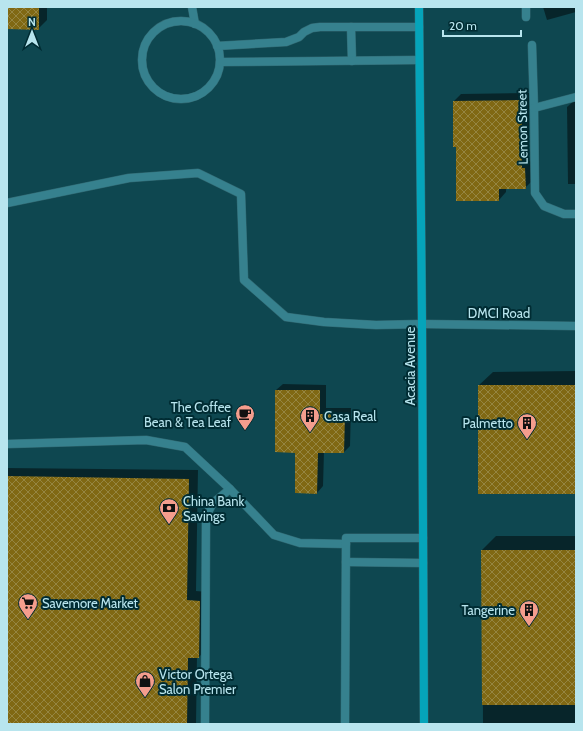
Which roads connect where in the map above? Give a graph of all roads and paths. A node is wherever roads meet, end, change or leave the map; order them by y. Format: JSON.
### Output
{"nodes":[{"id":1,"x":192,"y":7,"type":"edge"},
{"id":2,"x":419,"y":7,"type":"edge"},
{"id":3,"x":526,"y":7,"type":"edge"},
{"id":4,"x":526,"y":17,"type":"dead end"},
{"id":5,"x":195,"y":24,"type":"junction"},
{"id":6,"x":351,"y":27,"type":"junction"},
{"id":7,"x":419,"y":27,"type":"junction"},
{"id":8,"x":532,"y":45,"type":"dead end"},
{"id":9,"x":217,"y":46,"type":"junction"},
{"id":10,"x":420,"y":60,"type":"junction"},
{"id":11,"x":352,"y":61,"type":"junction"},
{"id":12,"x":220,"y":62,"type":"junction"},
{"id":13,"x":576,"y":98,"type":"edge"},
{"id":14,"x":534,"y":108,"type":"junction"},
{"id":15,"x":7,"y":202,"type":"edge"},
{"id":16,"x":576,"y":214,"type":"edge"},
{"id":17,"x":422,"y":324,"type":"junction"},
{"id":18,"x":576,"y":326,"type":"edge"},
{"id":19,"x":7,"y":444,"type":"edge"},
{"id":20,"x":230,"y":489,"type":"junction"},
{"id":21,"x":423,"y":538,"type":"junction"},
{"id":22,"x":346,"y":541,"type":"junction"},
{"id":23,"x":346,"y":562,"type":"junction"},
{"id":24,"x":423,"y":563,"type":"junction"},
{"id":25,"x":205,"y":724,"type":"edge"},
{"id":26,"x":345,"y":724,"type":"edge"},
{"id":27,"x":424,"y":724,"type":"edge"}],
"edges":[{"from":1,"to":5,"type":"street"},
{"from":2,"to":7,"type":"street","name":"Acacia Avenue"},
{"from":3,"to":4,"type":"street"},
{"from":5,"to":9,"type":"street"},
{"from":5,"to":12,"type":"street"},
{"from":6,"to":7,"type":"street"},
{"from":6,"to":9,"type":"street"},
{"from":6,"to":11,"type":"street"},
{"from":7,"to":10,"type":"street","name":"Acacia Avenue"},
{"from":8,"to":14,"type":"street","name":"Lemon Street"},
{"from":9,"to":12,"type":"street"},
{"from":10,"to":11,"type":"street"},
{"from":10,"to":17,"type":"street","name":"Acacia Avenue"},
{"from":11,"to":12,"type":"street"},
{"from":13,"to":14,"type":"street"},
{"from":14,"to":16,"type":"street","name":"Lemon Street"},
{"from":15,"to":17,"type":"street","name":"DMCI Road"},
{"from":17,"to":18,"type":"street","name":"DMCI Road"},
{"from":17,"to":21,"type":"street","name":"Acacia Avenue"},
{"from":19,"to":20,"type":"street"},
{"from":20,"to":22,"type":"street"},
{"from":20,"to":25,"type":"street"},
{"from":21,"to":22,"type":"street"},
{"from":21,"to":24,"type":"street","name":"Acacia Avenue"},
{"from":22,"to":23,"type":"street"},
{"from":23,"to":24,"type":"street"},
{"from":23,"to":26,"type":"street"},
{"from":24,"to":27,"type":"street","name":"Acacia Avenue"}]}
